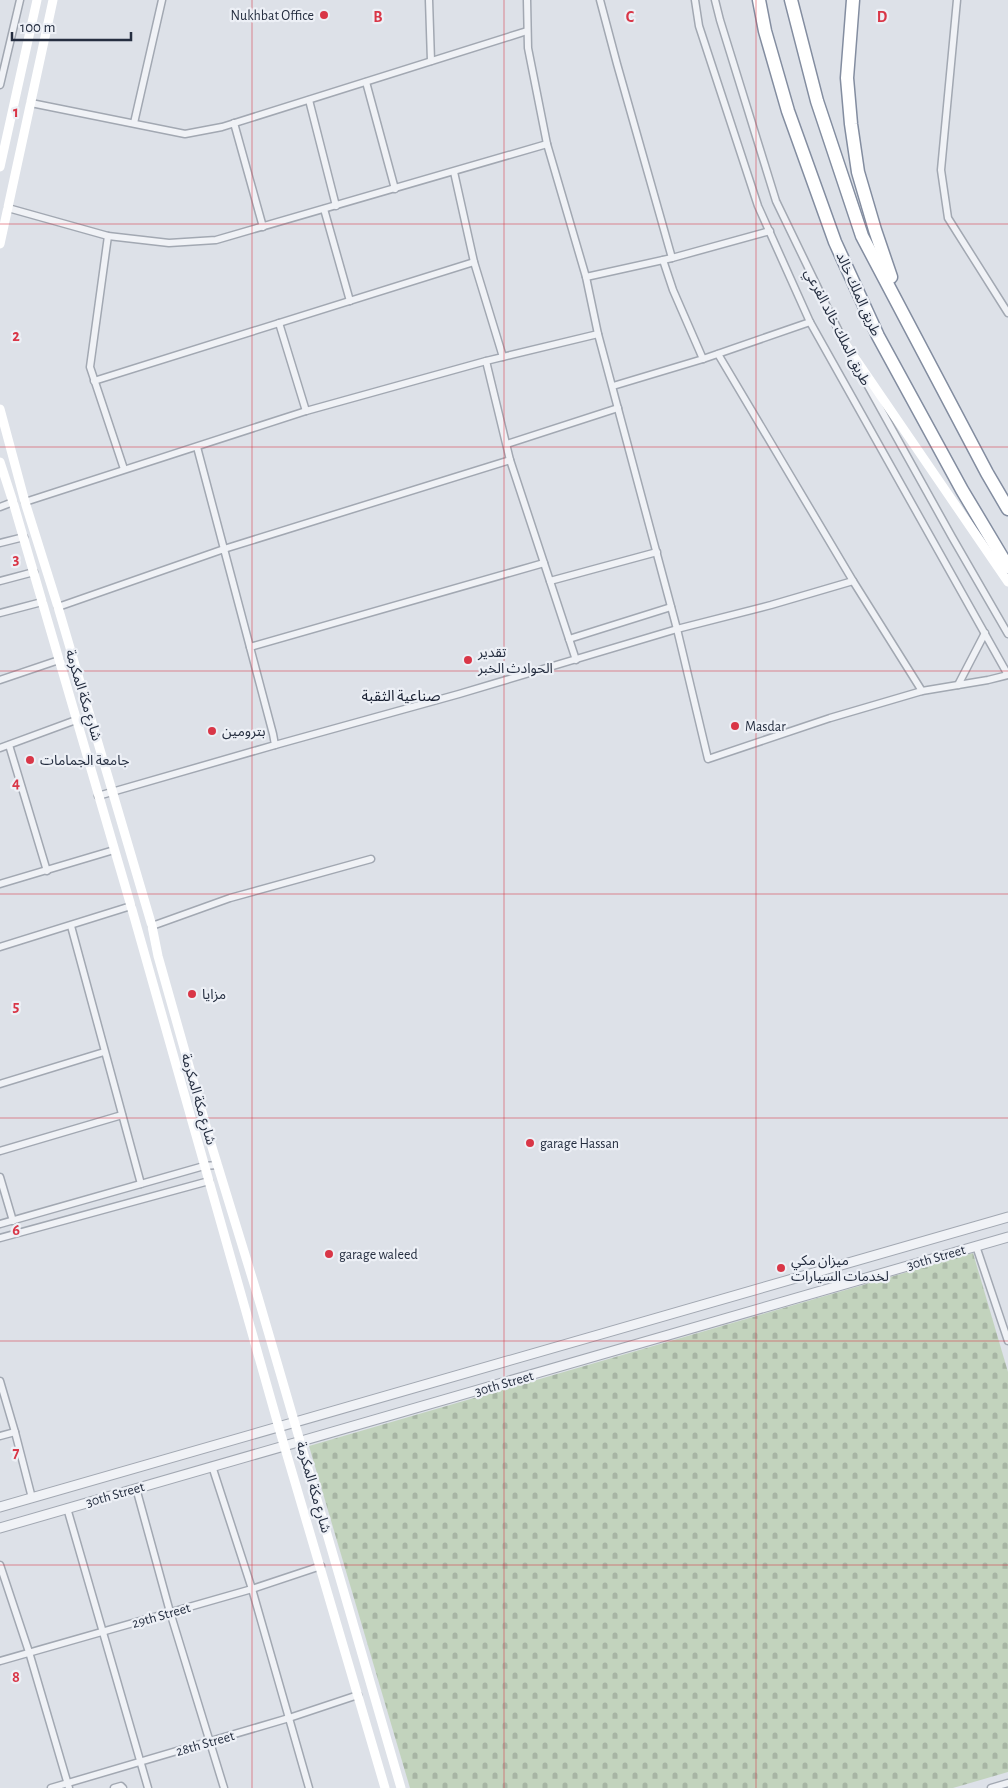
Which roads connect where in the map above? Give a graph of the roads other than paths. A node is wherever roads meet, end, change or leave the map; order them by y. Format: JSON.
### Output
{"nodes":[{"id":1,"x":20,"y":0,"type":"edge"},
{"id":2,"x":37,"y":0,"type":"edge"},
{"id":3,"x":53,"y":0,"type":"edge"},
{"id":4,"x":162,"y":0,"type":"edge"},
{"id":5,"x":429,"y":0,"type":"edge"},
{"id":6,"x":527,"y":0,"type":"edge"},
{"id":7,"x":600,"y":0,"type":"edge"},
{"id":8,"x":695,"y":0,"type":"edge"},
{"id":9,"x":716,"y":0,"type":"edge"},
{"id":10,"x":760,"y":0,"type":"edge"},
{"id":11,"x":791,"y":0,"type":"edge"},
{"id":12,"x":855,"y":0,"type":"edge"},
{"id":13,"x":957,"y":0,"type":"edge"},
{"id":14,"x":526,"y":31,"type":"junction"},
{"id":15,"x":431,"y":61,"type":"junction"},
{"id":16,"x":1,"y":72,"type":"edge"},
{"id":17,"x":366,"y":82,"type":"junction"},
{"id":18,"x":0,"y":85,"type":"edge"},
{"id":19,"x":309,"y":100,"type":"junction"},
{"id":20,"x":31,"y":103,"type":"junction"},
{"id":21,"x":134,"y":123,"type":"junction"},
{"id":22,"x":234,"y":123,"type":"junction"},
{"id":23,"x":547,"y":144,"type":"junction"},
{"id":24,"x":0,"y":167,"type":"edge"},
{"id":25,"x":454,"y":172,"type":"junction"},
{"id":26,"x":395,"y":189,"type":"junction"},
{"id":27,"x":336,"y":206,"type":"junction"},
{"id":28,"x":8,"y":208,"type":"junction"},
{"id":29,"x":324,"y":209,"type":"junction"},
{"id":30,"x":263,"y":227,"type":"junction"},
{"id":31,"x":770,"y":231,"type":"junction"},
{"id":32,"x":108,"y":236,"type":"junction"},
{"id":33,"x":0,"y":244,"type":"edge"},
{"id":34,"x":672,"y":258,"type":"junction"},
{"id":35,"x":663,"y":260,"type":"junction"},
{"id":36,"x":474,"y":262,"type":"junction"},
{"id":37,"x":586,"y":277,"type":"junction"},
{"id":38,"x":350,"y":301,"type":"junction"},
{"id":39,"x":1008,"y":314,"type":"edge"},
{"id":40,"x":906,"y":320,"type":"junction"},
{"id":41,"x":810,"y":322,"type":"junction"},
{"id":42,"x":279,"y":323,"type":"junction"},
{"id":43,"x":598,"y":334,"type":"junction"},
{"id":44,"x":844,"y":342,"type":"junction"},
{"id":45,"x":718,"y":354,"type":"junction"},
{"id":46,"x":503,"y":357,"type":"junction"},
{"id":47,"x":703,"y":359,"type":"junction"},
{"id":48,"x":486,"y":361,"type":"junction"},
{"id":49,"x":94,"y":381,"type":"junction"},
{"id":50,"x":613,"y":386,"type":"junction"},
{"id":51,"x":618,"y":408,"type":"junction"},
{"id":52,"x":0,"y":410,"type":"edge"},
{"id":53,"x":306,"y":411,"type":"junction"},
{"id":54,"x":507,"y":444,"type":"junction"},
{"id":55,"x":197,"y":447,"type":"junction"},
{"id":56,"x":510,"y":460,"type":"junction"},
{"id":57,"x":0,"y":462,"type":"edge"},
{"id":58,"x":124,"y":469,"type":"junction"},
{"id":59,"x":13,"y":502,"type":"junction"},
{"id":60,"x":25,"y":502,"type":"junction"},
{"id":61,"x":0,"y":507,"type":"edge"},
{"id":62,"x":1008,"y":509,"type":"edge"},
{"id":63,"x":24,"y":537,"type":"junction"},
{"id":64,"x":0,"y":544,"type":"edge"},
{"id":65,"x":224,"y":549,"type":"junction"},
{"id":66,"x":657,"y":552,"type":"junction"},
{"id":67,"x":544,"y":563,"type":"junction"},
{"id":68,"x":1008,"y":566,"type":"edge"},
{"id":69,"x":34,"y":572,"type":"junction"},
{"id":70,"x":0,"y":581,"type":"edge"},
{"id":71,"x":550,"y":581,"type":"junction"},
{"id":72,"x":853,"y":581,"type":"junction"},
{"id":73,"x":1008,"y":582,"type":"edge"},
{"id":74,"x":42,"y":602,"type":"junction"},
{"id":75,"x":58,"y":606,"type":"junction"},
{"id":76,"x":671,"y":607,"type":"junction"},
{"id":77,"x":0,"y":613,"type":"edge"},
{"id":78,"x":677,"y":629,"type":"junction"},
{"id":79,"x":985,"y":633,"type":"junction"},
{"id":80,"x":1008,"y":634,"type":"edge"},
{"id":81,"x":569,"y":639,"type":"junction"},
{"id":82,"x":250,"y":647,"type":"junction"},
{"id":83,"x":58,"y":656,"type":"junction"},
{"id":84,"x":576,"y":660,"type":"junction"},
{"id":85,"x":74,"y":663,"type":"junction"},
{"id":86,"x":0,"y":680,"type":"edge"},
{"id":87,"x":958,"y":685,"type":"junction"},
{"id":88,"x":922,"y":691,"type":"junction"},
{"id":89,"x":76,"y":720,"type":"junction"},
{"id":90,"x":10,"y":745,"type":"junction"},
{"id":91,"x":275,"y":745,"type":"junction"},
{"id":92,"x":0,"y":748,"type":"edge"},
{"id":93,"x":112,"y":792,"type":"junction"},
{"id":94,"x":98,"y":796,"type":"junction"},
{"id":95,"x":114,"y":850,"type":"junction"},
{"id":96,"x":371,"y":859,"type":"dead end"},
{"id":97,"x":46,"y":871,"type":"junction"},
{"id":98,"x":0,"y":884,"type":"edge"},
{"id":99,"x":131,"y":906,"type":"junction"},
{"id":100,"x":71,"y":926,"type":"junction"},
{"id":101,"x":152,"y":926,"type":"junction"},
{"id":102,"x":0,"y":947,"type":"edge"},
{"id":103,"x":104,"y":1052,"type":"junction"},
{"id":104,"x":0,"y":1084,"type":"edge"},
{"id":105,"x":122,"y":1115,"type":"junction"},
{"id":106,"x":0,"y":1151,"type":"edge"},
{"id":107,"x":217,"y":1165,"type":"junction"},
{"id":108,"x":204,"y":1166,"type":"junction"},
{"id":109,"x":0,"y":1177,"type":"edge"},
{"id":110,"x":210,"y":1181,"type":"junction"},
{"id":111,"x":141,"y":1184,"type":"junction"},
{"id":112,"x":1008,"y":1217,"type":"edge"},
{"id":113,"x":13,"y":1221,"type":"junction"},
{"id":114,"x":0,"y":1224,"type":"edge"},
{"id":115,"x":1008,"y":1237,"type":"edge"},
{"id":116,"x":0,"y":1238,"type":"edge"},
{"id":117,"x":976,"y":1246,"type":"junction"},
{"id":118,"x":1008,"y":1340,"type":"edge"},
{"id":119,"x":0,"y":1381,"type":"edge"},
{"id":120,"x":295,"y":1424,"type":"junction"},
{"id":121,"x":279,"y":1428,"type":"junction"},
{"id":122,"x":15,"y":1432,"type":"junction"},
{"id":123,"x":0,"y":1436,"type":"edge"},
{"id":124,"x":300,"y":1441,"type":"junction"},
{"id":125,"x":284,"y":1445,"type":"junction"},
{"id":126,"x":212,"y":1466,"type":"junction"},
{"id":127,"x":136,"y":1488,"type":"junction"},
{"id":128,"x":32,"y":1498,"type":"junction"},
{"id":129,"x":0,"y":1508,"type":"edge"},
{"id":130,"x":67,"y":1508,"type":"junction"},
{"id":131,"x":0,"y":1528,"type":"edge"},
{"id":132,"x":0,"y":1565,"type":"edge"},
{"id":133,"x":321,"y":1566,"type":"junction"},
{"id":134,"x":252,"y":1589,"type":"junction"},
{"id":135,"x":170,"y":1612,"type":"junction"},
{"id":136,"x":102,"y":1631,"type":"junction"},
{"id":137,"x":29,"y":1652,"type":"junction"},
{"id":138,"x":0,"y":1661,"type":"edge"},
{"id":139,"x":358,"y":1695,"type":"junction"},
{"id":140,"x":289,"y":1718,"type":"junction"},
{"id":141,"x":210,"y":1742,"type":"junction"},
{"id":142,"x":140,"y":1762,"type":"junction"},
{"id":143,"x":1008,"y":1783,"type":"edge"},
{"id":144,"x":68,"y":1785,"type":"edge"},
{"id":145,"x":51,"y":1788,"type":"edge"},
{"id":146,"x":114,"y":1788,"type":"edge"},
{"id":147,"x":123,"y":1788,"type":"edge"},
{"id":148,"x":148,"y":1788,"type":"edge"},
{"id":149,"x":224,"y":1788,"type":"edge"},
{"id":150,"x":309,"y":1788,"type":"edge"},
{"id":151,"x":385,"y":1788,"type":"edge"},
{"id":152,"x":401,"y":1788,"type":"edge"},
{"id":153,"x":991,"y":1788,"type":"edge"}],
"edges":[{"from":1,"to":16,"type":"street"},
{"from":2,"to":24,"type":"main road"},
{"from":3,"to":20,"type":"main road"},
{"from":4,"to":21,"type":"street"},
{"from":5,"to":15,"type":"street"},
{"from":6,"to":14,"type":"street"},
{"from":7,"to":34,"type":"street"},
{"from":8,"to":31,"type":"street"},
{"from":9,"to":44,"type":"street","name":"طريق الملك خالد الفرعي"},
{"from":10,"to":68,"type":"highway","name":"طريق الملك خالد"},
{"from":11,"to":40,"type":"highway","name":"طريق الملك خالد"},
{"from":12,"to":40,"type":"highway"},
{"from":13,"to":39,"type":"street"},
{"from":14,"to":15,"type":"street"},
{"from":14,"to":23,"type":"street"},
{"from":15,"to":17,"type":"street"},
{"from":16,"to":18,"type":"street"},
{"from":17,"to":19,"type":"street"},
{"from":17,"to":26,"type":"street"},
{"from":19,"to":22,"type":"street"},
{"from":19,"to":27,"type":"street"},
{"from":20,"to":21,"type":"street"},
{"from":20,"to":28,"type":"main road"},
{"from":21,"to":22,"type":"street"},
{"from":22,"to":30,"type":"street"},
{"from":23,"to":25,"type":"street"},
{"from":23,"to":37,"type":"street"},
{"from":25,"to":26,"type":"street"},
{"from":25,"to":36,"type":"street"},
{"from":26,"to":27,"type":"street"},
{"from":27,"to":29,"type":"street"},
{"from":28,"to":32,"type":"street"},
{"from":28,"to":33,"type":"main road"},
{"from":29,"to":30,"type":"street"},
{"from":29,"to":38,"type":"street"},
{"from":30,"to":32,"type":"street"},
{"from":31,"to":34,"type":"street"},
{"from":31,"to":41,"type":"street"},
{"from":32,"to":49,"type":"street"},
{"from":34,"to":35,"type":"street"},
{"from":35,"to":37,"type":"street"},
{"from":35,"to":47,"type":"street"},
{"from":36,"to":38,"type":"street"},
{"from":36,"to":46,"type":"street"},
{"from":37,"to":43,"type":"street"},
{"from":38,"to":42,"type":"street"},
{"from":40,"to":62,"type":"highway","name":"طريق الملك خالد"},
{"from":41,"to":45,"type":"street"},
{"from":41,"to":79,"type":"street"},
{"from":42,"to":49,"type":"street"},
{"from":42,"to":53,"type":"street"},
{"from":43,"to":46,"type":"street"},
{"from":43,"to":50,"type":"street"},
{"from":44,"to":73,"type":"main road"},
{"from":44,"to":80,"type":"street","name":"طريق الملك خالد الفرعي"},
{"from":45,"to":47,"type":"street"},
{"from":45,"to":72,"type":"street"},
{"from":46,"to":48,"type":"street"},
{"from":47,"to":50,"type":"street"},
{"from":48,"to":53,"type":"street"},
{"from":48,"to":54,"type":"street"},
{"from":49,"to":58,"type":"street"},
{"from":50,"to":51,"type":"street"},
{"from":51,"to":54,"type":"street"},
{"from":51,"to":66,"type":"street"},
{"from":52,"to":60,"type":"main road","name":"شارع مكة المكرمة"},
{"from":53,"to":55,"type":"street"},
{"from":54,"to":56,"type":"street"},
{"from":55,"to":58,"type":"street"},
{"from":55,"to":65,"type":"street"},
{"from":56,"to":65,"type":"street"},
{"from":56,"to":67,"type":"street"},
{"from":57,"to":59,"type":"main road","name":"شارع مكة المكرمة"},
{"from":58,"to":60,"type":"street"},
{"from":59,"to":61,"type":"street"},
{"from":59,"to":63,"type":"main road","name":"شارع مكة المكرمة"},
{"from":60,"to":75,"type":"main road","name":"شارع مكة المكرمة"},
{"from":63,"to":64,"type":"street"},
{"from":63,"to":69,"type":"main road","name":"شارع مكة المكرمة"},
{"from":65,"to":75,"type":"street"},
{"from":65,"to":82,"type":"street"},
{"from":66,"to":71,"type":"street"},
{"from":66,"to":76,"type":"street"},
{"from":67,"to":71,"type":"street"},
{"from":67,"to":82,"type":"street"},
{"from":69,"to":70,"type":"street"},
{"from":69,"to":74,"type":"main road","name":"شارع مكة المكرمة"},
{"from":71,"to":81,"type":"street"},
{"from":72,"to":78,"type":"street"},
{"from":72,"to":88,"type":"street"},
{"from":74,"to":77,"type":"street"},
{"from":74,"to":83,"type":"main road","name":"شارع مكة المكرمة"},
{"from":75,"to":85,"type":"main road","name":"شارع مكة المكرمة"},
{"from":76,"to":78,"type":"street"},
{"from":76,"to":81,"type":"street"},
{"from":78,"to":84,"type":"street"},
{"from":78,"to":88,"type":"street"},
{"from":79,"to":87,"type":"street"},
{"from":79,"to":87,"type":"street"},
{"from":81,"to":84,"type":"street"},
{"from":82,"to":91,"type":"street"},
{"from":83,"to":85,"type":"main road"},
{"from":83,"to":86,"type":"street"},
{"from":83,"to":89,"type":"main road","name":"شارع مكة المكرمة"},
{"from":84,"to":91,"type":"street"},
{"from":85,"to":93,"type":"main road","name":"شارع مكة المكرمة"},
{"from":87,"to":88,"type":"street"},
{"from":89,"to":90,"type":"street"},
{"from":89,"to":94,"type":"main road","name":"شارع مكة المكرمة"},
{"from":90,"to":92,"type":"street"},
{"from":90,"to":97,"type":"street"},
{"from":91,"to":93,"type":"street"},
{"from":93,"to":94,"type":"street"},
{"from":93,"to":101,"type":"main road","name":"شارع مكة المكرمة"},
{"from":94,"to":95,"type":"main road","name":"شارع مكة المكرمة"},
{"from":95,"to":97,"type":"street"},
{"from":95,"to":99,"type":"main road","name":"شارع مكة المكرمة"},
{"from":96,"to":101,"type":"street"},
{"from":97,"to":98,"type":"street"},
{"from":99,"to":100,"type":"street"},
{"from":99,"to":108,"type":"main road","name":"شارع مكة المكرمة"},
{"from":100,"to":102,"type":"street"},
{"from":100,"to":103,"type":"street"},
{"from":101,"to":107,"type":"main road","name":"شارع مكة المكرمة"},
{"from":103,"to":104,"type":"street"},
{"from":103,"to":105,"type":"street"},
{"from":105,"to":106,"type":"street"},
{"from":105,"to":111,"type":"street"},
{"from":107,"to":108,"type":"street"},
{"from":107,"to":120,"type":"main road","name":"شارع مكة المكرمة"},
{"from":108,"to":110,"type":"main road","name":"شارع مكة المكرمة"},
{"from":108,"to":111,"type":"street"},
{"from":109,"to":113,"type":"street"},
{"from":110,"to":116,"type":"street"},
{"from":110,"to":121,"type":"main road","name":"شارع مكة المكرمة"},
{"from":111,"to":113,"type":"street"},
{"from":112,"to":120,"type":"street","name":"30th Street"},
{"from":113,"to":114,"type":"street"},
{"from":115,"to":117,"type":"street","name":"30th Street"},
{"from":117,"to":118,"type":"street"},
{"from":117,"to":124,"type":"street","name":"30th Street"},
{"from":119,"to":122,"type":"street"},
{"from":120,"to":121,"type":"street","name":"30th Street"},
{"from":120,"to":124,"type":"main road","name":"شارع مكة المكرمة"},
{"from":121,"to":125,"type":"main road","name":"شارع مكة المكرمة"},
{"from":121,"to":128,"type":"street","name":"30th Street"},
{"from":122,"to":123,"type":"street"},
{"from":122,"to":128,"type":"street"},
{"from":124,"to":125,"type":"street","name":"30th Street"},
{"from":124,"to":152,"type":"main road","name":"شارع مكة المكرمة"},
{"from":125,"to":126,"type":"street","name":"30th Street"},
{"from":125,"to":133,"type":"main road","name":"شارع مكة المكرمة"},
{"from":126,"to":127,"type":"street","name":"30th Street"},
{"from":126,"to":134,"type":"street"},
{"from":127,"to":130,"type":"street","name":"30th Street"},
{"from":127,"to":135,"type":"street"},
{"from":128,"to":129,"type":"street","name":"30th Street"},
{"from":130,"to":131,"type":"street","name":"30th Street"},
{"from":130,"to":136,"type":"street"},
{"from":132,"to":137,"type":"street"},
{"from":133,"to":134,"type":"street","name":"29th Street"},
{"from":133,"to":139,"type":"main road","name":"شارع مكة المكرمة"},
{"from":134,"to":135,"type":"street","name":"29th Street"},
{"from":134,"to":140,"type":"street"},
{"from":135,"to":136,"type":"street","name":"29th Street"},
{"from":135,"to":141,"type":"street"},
{"from":136,"to":137,"type":"street","name":"29th Street"},
{"from":136,"to":142,"type":"street"},
{"from":137,"to":138,"type":"street","name":"29th Street"},
{"from":137,"to":144,"type":"street"},
{"from":139,"to":140,"type":"street","name":"28th Street"},
{"from":139,"to":151,"type":"main road","name":"شارع مكة المكرمة"},
{"from":140,"to":141,"type":"street","name":"28th Street"},
{"from":140,"to":150,"type":"street"},
{"from":141,"to":142,"type":"street","name":"28th Street"},
{"from":141,"to":149,"type":"street"},
{"from":142,"to":144,"type":"street","name":"28th Street"},
{"from":142,"to":148,"type":"street"},
{"from":143,"to":153,"type":"street"},
{"from":144,"to":145,"type":"street","name":"28th Street"},
{"from":146,"to":147,"type":"street"}]}
